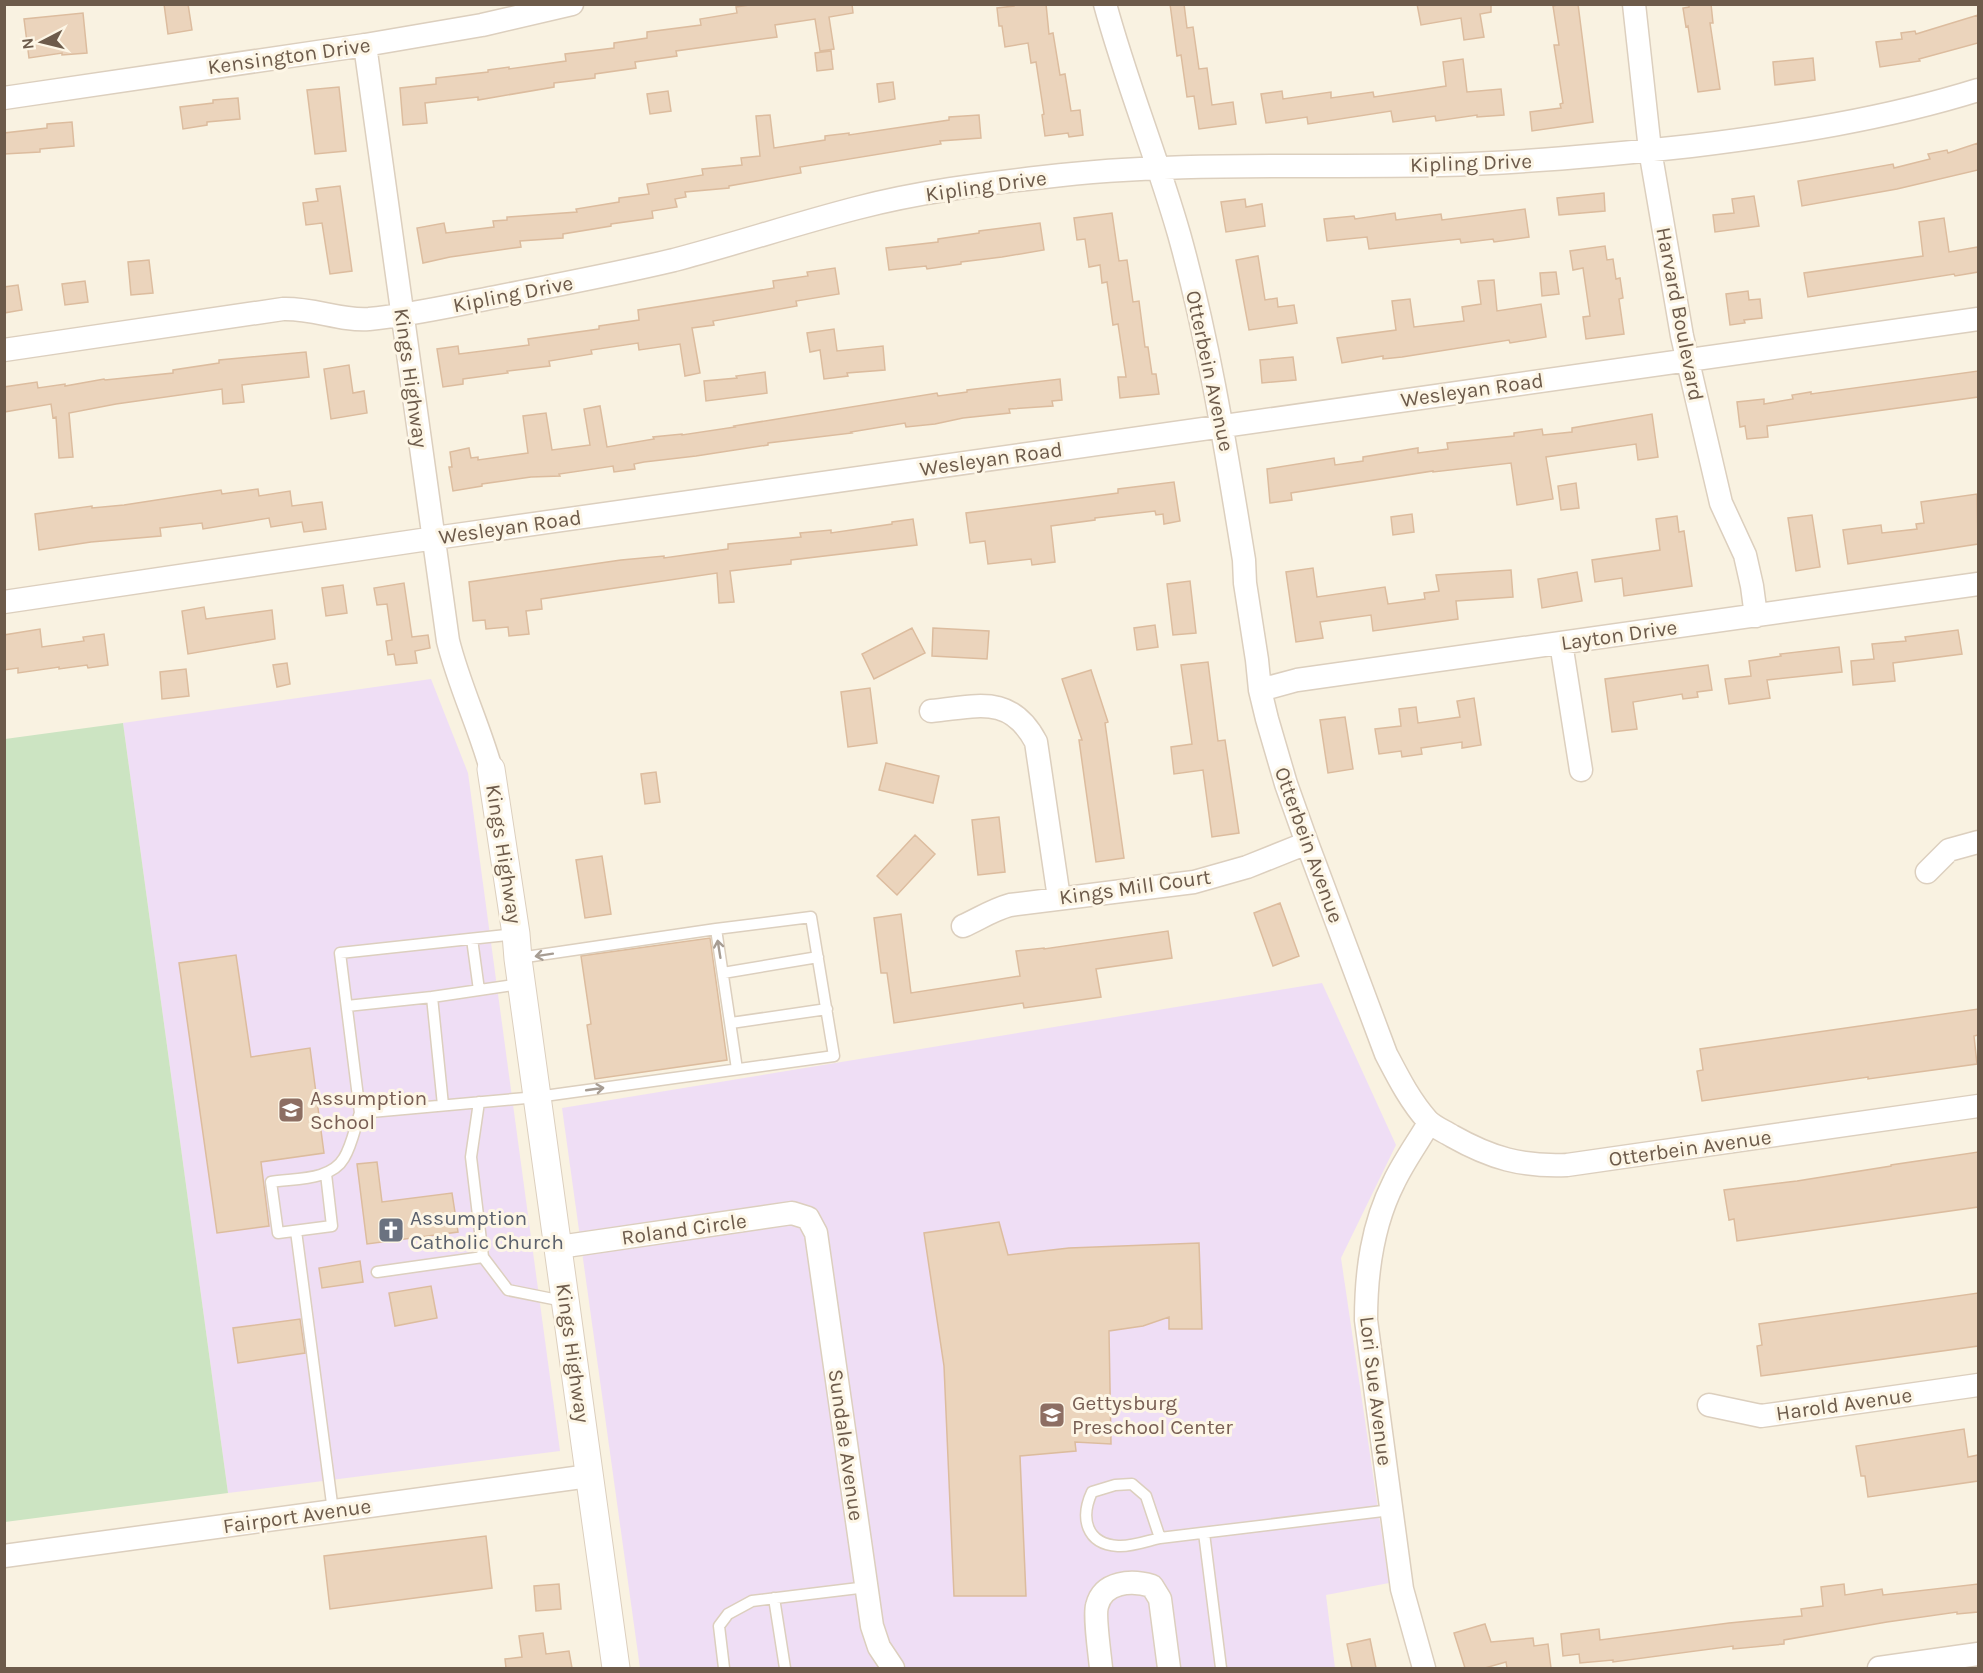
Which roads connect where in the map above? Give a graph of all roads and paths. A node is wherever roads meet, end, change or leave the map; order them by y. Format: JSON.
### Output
{"nodes":[{"id":1,"x":572,"y":4,"type":"edge"},
{"id":2,"x":1105,"y":4,"type":"edge"},
{"id":3,"x":1634,"y":4,"type":"edge"},
{"id":4,"x":512,"y":11,"type":"edge"},
{"id":5,"x":365,"y":45,"type":"junction"},
{"id":6,"x":1978,"y":90,"type":"edge"},
{"id":7,"x":4,"y":98,"type":"edge"},
{"id":8,"x":1650,"y":150,"type":"junction"},
{"id":9,"x":1158,"y":168,"type":"junction"},
{"id":10,"x":402,"y":313,"type":"junction"},
{"id":11,"x":1978,"y":319,"type":"edge"},
{"id":12,"x":4,"y":351,"type":"edge"},
{"id":13,"x":1688,"y":360,"type":"junction"},
{"id":14,"x":1222,"y":426,"type":"junction"},
{"id":15,"x":435,"y":538,"type":"junction"},
{"id":16,"x":1978,"y":584,"type":"edge"},
{"id":17,"x":4,"y":602,"type":"edge"},
{"id":18,"x":1756,"y":616,"type":"junction"},
{"id":19,"x":1561,"y":643,"type":"junction"},
{"id":20,"x":1260,"y":690,"type":"junction"},
{"id":21,"x":931,"y":711,"type":"dead end"},
{"id":22,"x":491,"y":770,"type":"joint"},
{"id":23,"x":1581,"y":770,"type":"dead end"},
{"id":24,"x":1978,"y":842,"type":"edge"},
{"id":25,"x":1307,"y":843,"type":"junction"},
{"id":26,"x":1927,"y":872,"type":"dead end"},
{"id":27,"x":1059,"y":898,"type":"junction"},
{"id":28,"x":963,"y":926,"type":"dead end"},
{"id":29,"x":716,"y":929,"type":"junction"},
{"id":30,"x":472,"y":939,"type":"junction"},
{"id":31,"x":818,"y":957,"type":"junction"},
{"id":32,"x":518,"y":959,"type":"junction"},
{"id":33,"x":723,"y":973,"type":"junction"},
{"id":34,"x":479,"y":990,"type":"junction"},
{"id":35,"x":432,"y":997,"type":"junction"},
{"id":36,"x":347,"y":1006,"type":"junction"},
{"id":37,"x":827,"y":1009,"type":"junction"},
{"id":38,"x":730,"y":1023,"type":"junction"},
{"id":39,"x":737,"y":1069,"type":"junction"},
{"id":40,"x":537,"y":1097,"type":"junction"},
{"id":41,"x":480,"y":1102,"type":"junction"},
{"id":42,"x":443,"y":1105,"type":"junction"},
{"id":43,"x":1978,"y":1107,"type":"edge"},
{"id":44,"x":360,"y":1113,"type":"junction"},
{"id":45,"x":1430,"y":1123,"type":"junction"},
{"id":46,"x":326,"y":1174,"type":"junction"},
{"id":47,"x":808,"y":1218,"type":"joint"},
{"id":48,"x":296,"y":1231,"type":"junction"},
{"id":49,"x":559,"y":1247,"type":"junction"},
{"id":50,"x":483,"y":1257,"type":"junction"},
{"id":51,"x":377,"y":1272,"type":"dead end"},
{"id":52,"x":566,"y":1301,"type":"junction"},
{"id":53,"x":1978,"y":1385,"type":"edge"},
{"id":54,"x":1709,"y":1405,"type":"dead end"},
{"id":55,"x":589,"y":1476,"type":"junction"},
{"id":56,"x":1391,"y":1509,"type":"junction"},
{"id":57,"x":333,"y":1511,"type":"junction"},
{"id":58,"x":1204,"y":1533,"type":"junction"},
{"id":59,"x":1160,"y":1538,"type":"junction"},
{"id":60,"x":4,"y":1556,"type":"edge"},
{"id":61,"x":867,"y":1587,"type":"junction"},
{"id":62,"x":774,"y":1598,"type":"junction"},
{"id":63,"x":1978,"y":1654,"type":"edge"},
{"id":64,"x":1936,"y":1664,"type":"edge"},
{"id":65,"x":616,"y":1668,"type":"edge"},
{"id":66,"x":724,"y":1668,"type":"edge"},
{"id":67,"x":785,"y":1668,"type":"edge"},
{"id":68,"x":893,"y":1668,"type":"edge"},
{"id":69,"x":1101,"y":1668,"type":"edge"},
{"id":70,"x":1169,"y":1668,"type":"edge"},
{"id":71,"x":1221,"y":1668,"type":"edge"},
{"id":72,"x":1424,"y":1668,"type":"edge"},
{"id":73,"x":1880,"y":1668,"type":"edge"}],
"edges":[{"from":1,"to":4,"type":"street","name":"Kensington Drive"},
{"from":2,"to":9,"type":"street","name":"Otterbein Avenue"},
{"from":3,"to":8,"type":"street","name":"Harvard Boulevard"},
{"from":4,"to":5,"type":"street","name":"Kensington Drive"},
{"from":5,"to":7,"type":"street","name":"Kensington Drive"},
{"from":5,"to":10,"type":"street","name":"Kings Highway"},
{"from":6,"to":8,"type":"street","name":"Kipling Drive"},
{"from":8,"to":9,"type":"street","name":"Kipling Drive"},
{"from":8,"to":13,"type":"street","name":"Harvard Boulevard"},
{"from":9,"to":10,"type":"street","name":"Kipling Drive"},
{"from":9,"to":14,"type":"street","name":"Otterbein Avenue"},
{"from":10,"to":12,"type":"street","name":"Kipling Drive"},
{"from":10,"to":15,"type":"street","name":"Kings Highway"},
{"from":11,"to":13,"type":"street","name":"Wesleyan Road"},
{"from":13,"to":14,"type":"street","name":"Wesleyan Road"},
{"from":13,"to":18,"type":"street","name":"Harvard Boulevard"},
{"from":14,"to":15,"type":"street","name":"Wesleyan Road"},
{"from":14,"to":20,"type":"street","name":"Otterbein Avenue"},
{"from":15,"to":17,"type":"street","name":"Wesleyan Road"},
{"from":15,"to":22,"type":"street","name":"Kings Highway"},
{"from":16,"to":18,"type":"street","name":"Layton Drive"},
{"from":18,"to":19,"type":"street","name":"Layton Drive"},
{"from":19,"to":20,"type":"street","name":"Layton Drive"},
{"from":19,"to":23,"type":"street"},
{"from":20,"to":25,"type":"street","name":"Otterbein Avenue"},
{"from":21,"to":27,"type":"street"},
{"from":22,"to":32,"type":"street","name":"Kings Highway"},
{"from":24,"to":26,"type":"street"},
{"from":25,"to":27,"type":"street","name":"Kings Mill Court"},
{"from":25,"to":45,"type":"street","name":"Otterbein Avenue"},
{"from":27,"to":28,"type":"street","name":"Kings Mill Court"},
{"from":29,"to":31,"type":"lane"},
{"from":29,"to":32,"type":"lane","one_way":true},
{"from":33,"to":29,"type":"lane","one_way":true},
{"from":30,"to":32,"type":"lane"},
{"from":30,"to":34,"type":"lane"},
{"from":30,"to":36,"type":"lane"},
{"from":31,"to":33,"type":"lane"},
{"from":31,"to":37,"type":"lane"},
{"from":32,"to":34,"type":"lane"},
{"from":32,"to":40,"type":"street","name":"Kings Highway"},
{"from":33,"to":38,"type":"lane"},
{"from":34,"to":35,"type":"lane"},
{"from":35,"to":36,"type":"lane"},
{"from":35,"to":42,"type":"lane"},
{"from":36,"to":44,"type":"lane"},
{"from":37,"to":38,"type":"lane"},
{"from":37,"to":39,"type":"lane"},
{"from":38,"to":39,"type":"lane"},
{"from":40,"to":39,"type":"lane","one_way":true},
{"from":40,"to":41,"type":"lane"},
{"from":40,"to":49,"type":"street","name":"Kings Highway"},
{"from":41,"to":42,"type":"lane"},
{"from":41,"to":50,"type":"lane"},
{"from":42,"to":44,"type":"lane"},
{"from":43,"to":45,"type":"street","name":"Otterbein Avenue"},
{"from":44,"to":46,"type":"lane"},
{"from":45,"to":56,"type":"street","name":"Lori Sue Avenue"},
{"from":46,"to":48,"type":"lane"},
{"from":46,"to":48,"type":"lane"},
{"from":47,"to":49,"type":"street","name":"Roland Circle"},
{"from":47,"to":61,"type":"street","name":"Sundale Avenue"},
{"from":48,"to":57,"type":"lane"},
{"from":49,"to":52,"type":"street","name":"Kings Highway"},
{"from":50,"to":51,"type":"lane"},
{"from":50,"to":52,"type":"lane"},
{"from":52,"to":55,"type":"street","name":"Kings Highway"},
{"from":53,"to":54,"type":"street","name":"Harold Avenue"},
{"from":55,"to":57,"type":"street","name":"Fairport Avenue"},
{"from":55,"to":65,"type":"street","name":"Kings Highway"},
{"from":56,"to":58,"type":"lane"},
{"from":56,"to":72,"type":"street","name":"Lori Sue Avenue"},
{"from":57,"to":60,"type":"street","name":"Fairport Avenue"},
{"from":58,"to":59,"type":"lane"},
{"from":58,"to":71,"type":"lane"},
{"from":59,"to":59,"type":"lane"},
{"from":61,"to":62,"type":"lane"},
{"from":61,"to":68,"type":"street","name":"Sundale Avenue"},
{"from":62,"to":66,"type":"lane"},
{"from":62,"to":67,"type":"lane"},
{"from":63,"to":64,"type":"street"},
{"from":64,"to":73,"type":"street"},
{"from":69,"to":70,"type":"street"}]}
